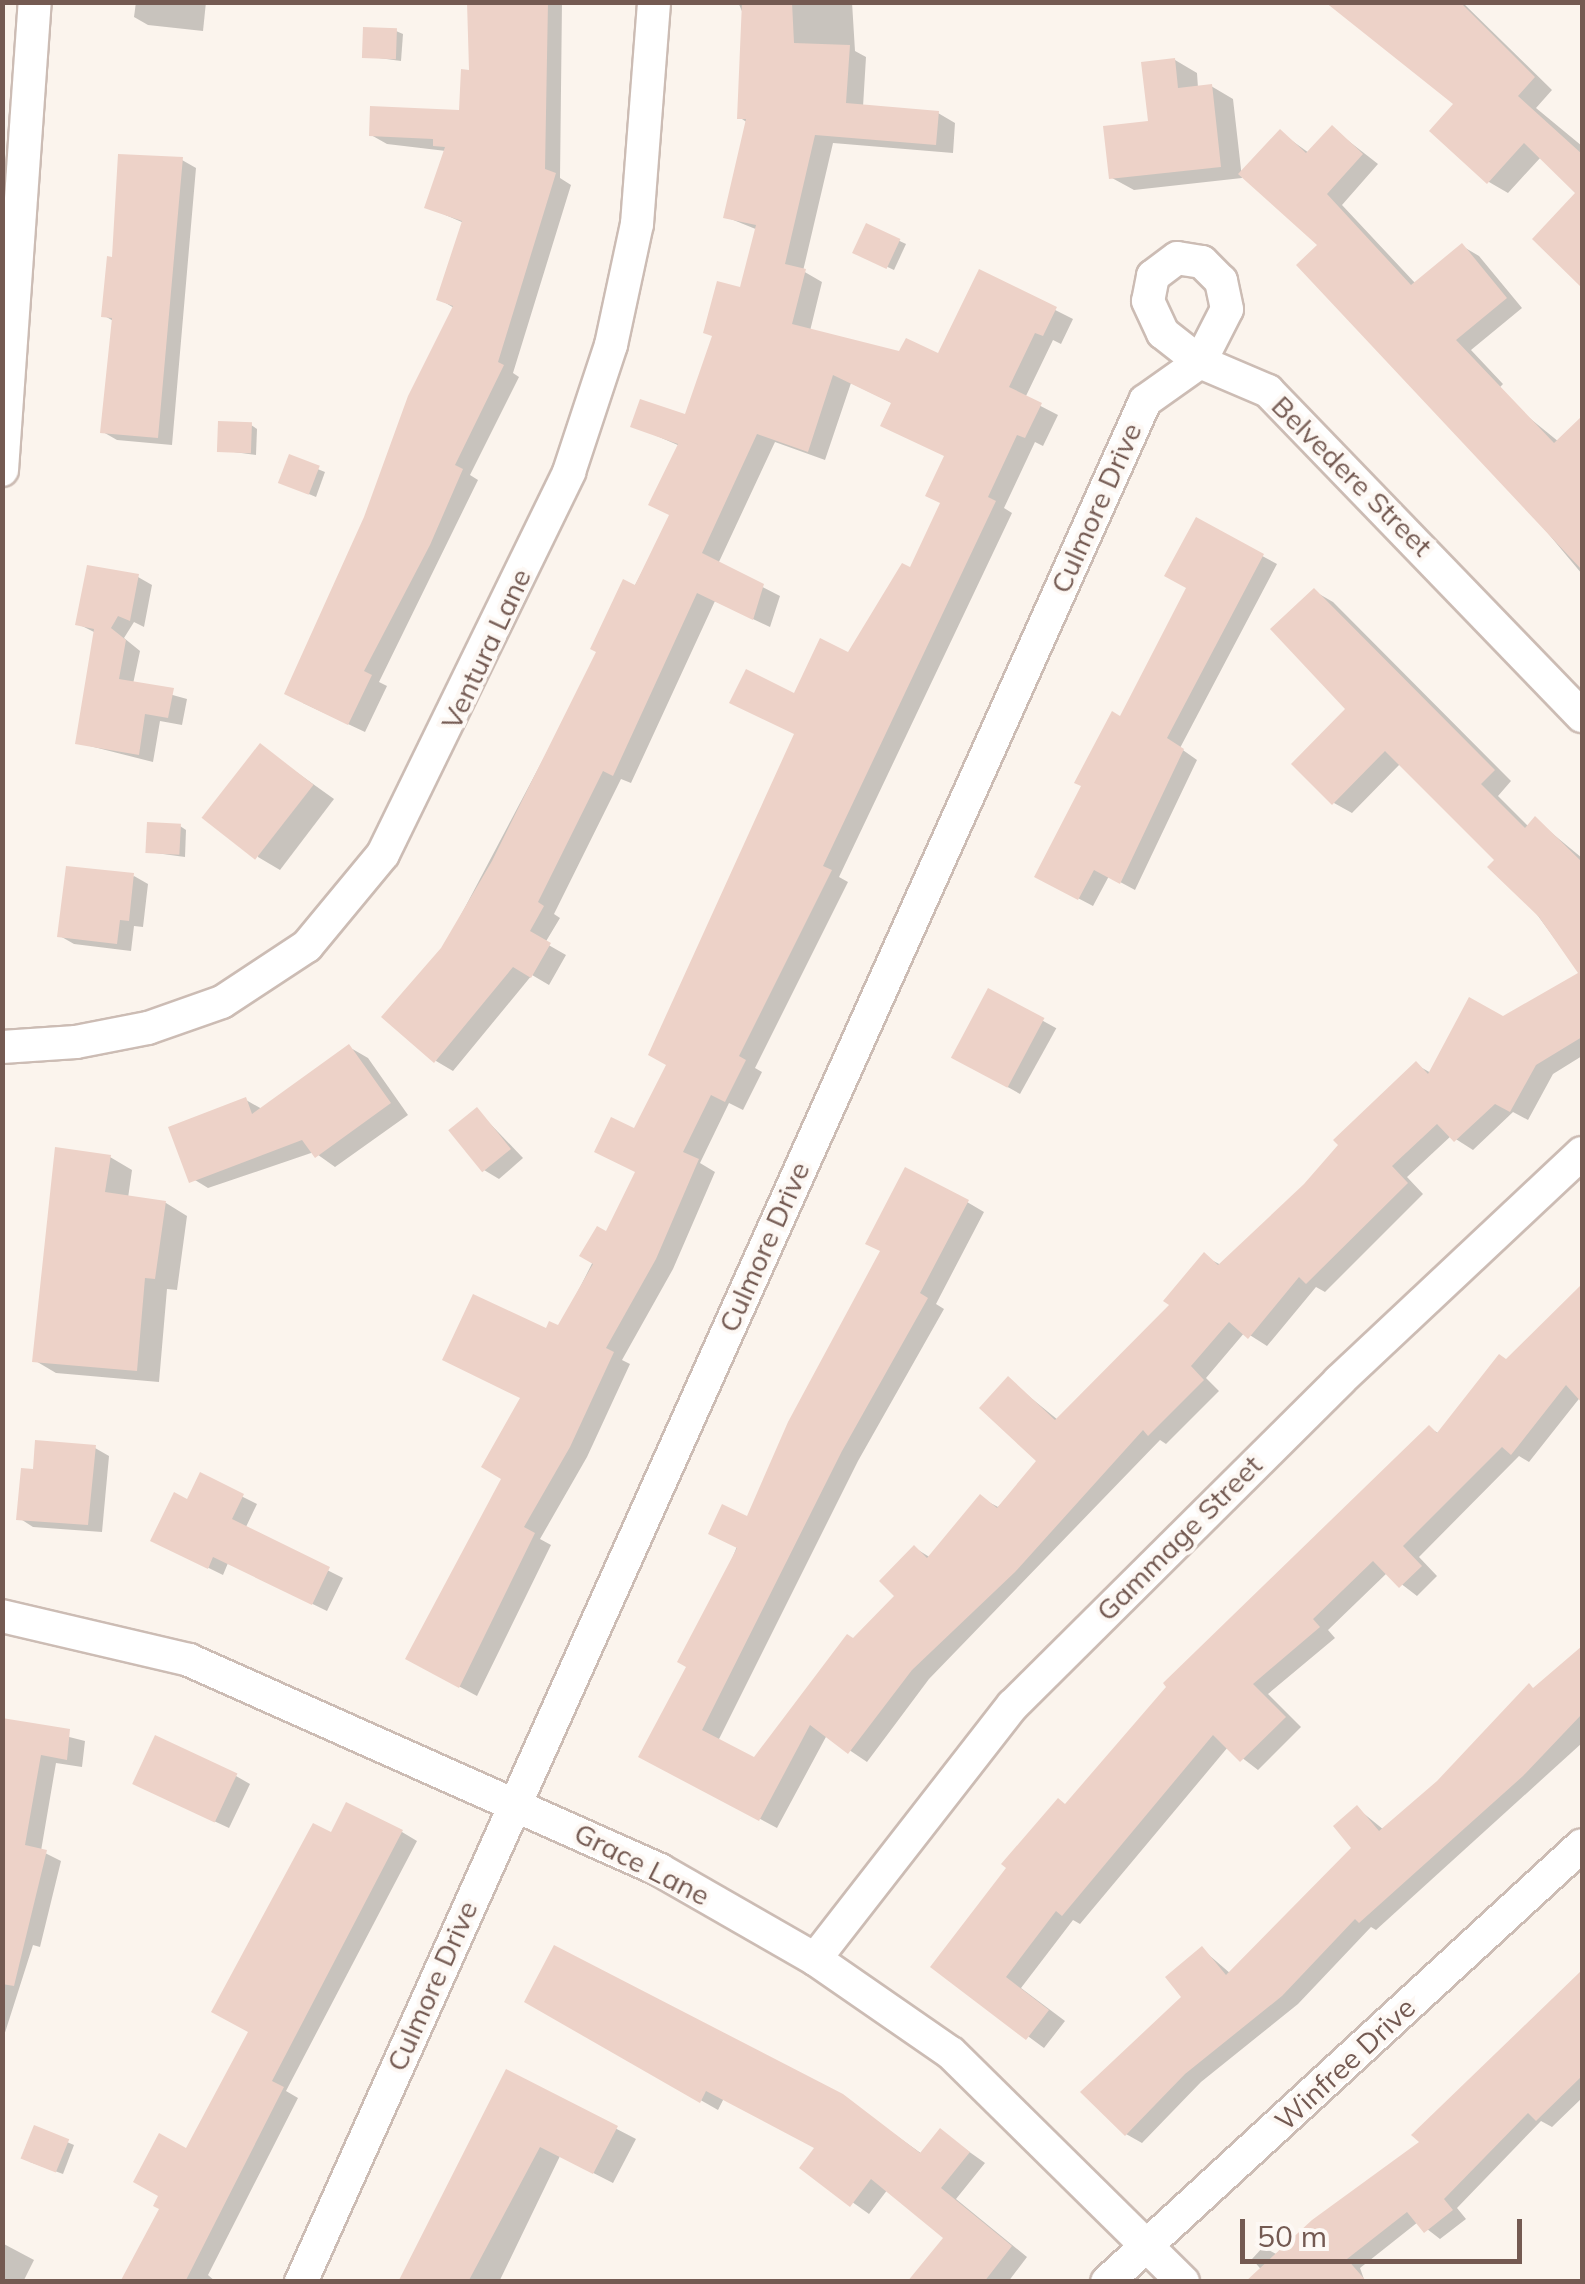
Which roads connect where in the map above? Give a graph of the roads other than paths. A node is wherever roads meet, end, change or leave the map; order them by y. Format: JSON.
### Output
{"nodes":[{"id":1,"x":35,"y":2,"type":"edge"},
{"id":2,"x":654,"y":2,"type":"edge"},
{"id":3,"x":12,"y":188,"type":"edge"},
{"id":4,"x":1200,"y":362,"type":"junction"},
{"id":5,"x":2,"y":470,"type":"edge"},
{"id":6,"x":1582,"y":716,"type":"edge"},
{"id":7,"x":2,"y":1046,"type":"edge"},
{"id":8,"x":1582,"y":1153,"type":"edge"},
{"id":9,"x":2,"y":1616,"type":"edge"},
{"id":10,"x":514,"y":1802,"type":"junction"},
{"id":11,"x":1582,"y":1846,"type":"edge"},
{"id":12,"x":815,"y":1958,"type":"junction"},
{"id":13,"x":1148,"y":2244,"type":"junction"},
{"id":14,"x":300,"y":2282,"type":"edge"},
{"id":15,"x":1107,"y":2282,"type":"edge"},
{"id":16,"x":1183,"y":2282,"type":"edge"}],
"edges":[{"from":1,"to":3,"type":"street"},
{"from":2,"to":7,"type":"street","name":"Ventura Lane"},
{"from":3,"to":5,"type":"street"},
{"from":4,"to":4,"type":"street"},
{"from":4,"to":6,"type":"street","name":"Belvedere Street"},
{"from":4,"to":10,"type":"street","name":"Culmore Drive"},
{"from":8,"to":12,"type":"street","name":"Gammage Street"},
{"from":9,"to":10,"type":"street","name":"Grace Lane"},
{"from":10,"to":12,"type":"street","name":"Grace Lane"},
{"from":10,"to":14,"type":"street","name":"Culmore Drive"},
{"from":11,"to":13,"type":"street","name":"Winfree Drive"},
{"from":12,"to":13,"type":"street","name":"Grace Lane"},
{"from":13,"to":15,"type":"street","name":"Winfree Drive"},
{"from":13,"to":16,"type":"street","name":"Grace Lane"}]}
